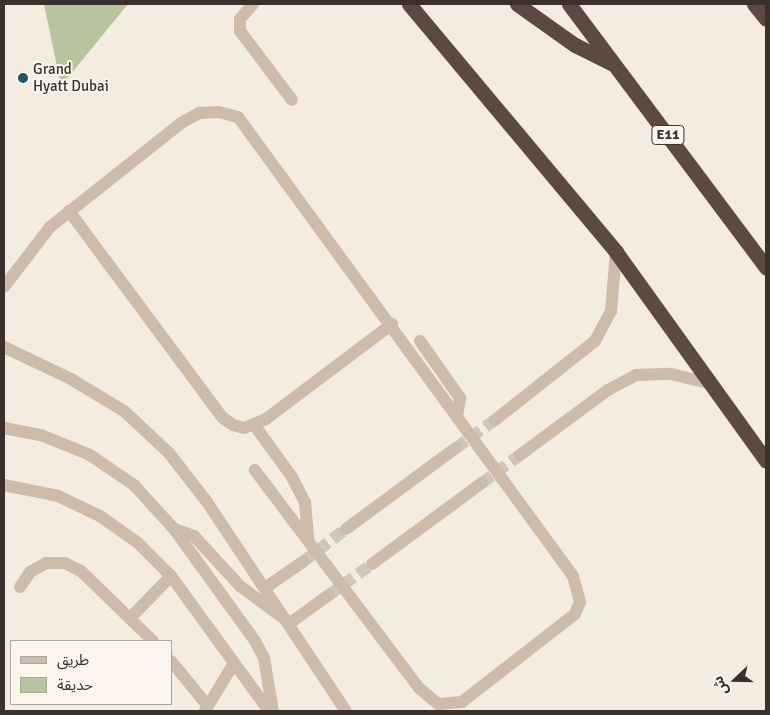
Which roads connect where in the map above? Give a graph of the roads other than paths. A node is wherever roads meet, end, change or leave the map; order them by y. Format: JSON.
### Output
{"nodes":[{"id":1,"x":253,"y":4,"type":"edge"},
{"id":2,"x":409,"y":4,"type":"edge"},
{"id":3,"x":517,"y":4,"type":"edge"},
{"id":4,"x":569,"y":4,"type":"edge"},
{"id":5,"x":754,"y":4,"type":"edge"},
{"id":6,"x":766,"y":19,"type":"edge"},
{"id":7,"x":617,"y":66,"type":"junction"},
{"id":8,"x":292,"y":100,"type":"dead end"},
{"id":9,"x":70,"y":211,"type":"junction"},
{"id":10,"x":616,"y":252,"type":"junction"},
{"id":11,"x":766,"y":267,"type":"edge"},
{"id":12,"x":4,"y":286,"type":"edge"},
{"id":13,"x":392,"y":324,"type":"junction"},
{"id":14,"x":420,"y":341,"type":"dead end"},
{"id":15,"x":4,"y":348,"type":"edge"},
{"id":16,"x":712,"y":384,"type":"junction"},
{"id":17,"x":457,"y":418,"type":"junction"},
{"id":18,"x":495,"y":420,"type":"tunnel mouth"},
{"id":19,"x":255,"y":426,"type":"junction"},
{"id":20,"x":4,"y":428,"type":"edge"},
{"id":21,"x":456,"y":448,"type":"tunnel mouth"},
{"id":22,"x":520,"y":455,"type":"tunnel mouth"},
{"id":23,"x":766,"y":462,"type":"edge"},
{"id":24,"x":255,"y":470,"type":"dead end"},
{"id":25,"x":482,"y":483,"type":"tunnel mouth"},
{"id":26,"x":4,"y":485,"type":"edge"},
{"id":27,"x":174,"y":529,"type":"junction"},
{"id":28,"x":346,"y":529,"type":"tunnel mouth"},
{"id":29,"x":308,"y":540,"type":"junction"},
{"id":30,"x":304,"y":561,"type":"tunnel mouth"},
{"id":31,"x":372,"y":564,"type":"tunnel mouth"},
{"id":32,"x":171,"y":576,"type":"junction"},
{"id":33,"x":20,"y":587,"type":"dead end"},
{"id":34,"x":265,"y":588,"type":"junction"},
{"id":35,"x":329,"y":595,"type":"tunnel mouth"},
{"id":36,"x":131,"y":617,"type":"junction"},
{"id":37,"x":290,"y":623,"type":"junction"},
{"id":38,"x":153,"y":640,"type":"edge"},
{"id":39,"x":172,"y":662,"type":"edge"},
{"id":40,"x":234,"y":663,"type":"junction"},
{"id":41,"x":206,"y":709,"type":"edge"},
{"id":42,"x":271,"y":711,"type":"edge"},
{"id":43,"x":346,"y":711,"type":"edge"}],
"edges":[{"from":1,"to":8,"type":"lane"},
{"from":2,"to":10,"type":"highway"},
{"from":3,"to":7,"type":"highway"},
{"from":4,"to":7,"type":"highway","number":"E11"},
{"from":5,"to":6,"type":"highway"},
{"from":7,"to":11,"type":"highway","number":"E11"},
{"from":9,"to":12,"type":"lane"},
{"from":9,"to":13,"type":"lane"},
{"from":9,"to":19,"type":"lane"},
{"from":10,"to":16,"type":"highway"},
{"from":10,"to":18,"type":"lane"},
{"from":13,"to":17,"type":"lane"},
{"from":13,"to":19,"type":"lane"},
{"from":14,"to":17,"type":"lane"},
{"from":15,"to":34,"type":"lane"},
{"from":16,"to":22,"type":"lane"},
{"from":16,"to":23,"type":"highway"},
{"from":17,"to":29,"type":"lane"},
{"from":19,"to":29,"type":"lane"},
{"from":20,"to":27,"type":"lane"},
{"from":21,"to":28,"type":"lane"},
{"from":24,"to":29,"type":"lane"},
{"from":25,"to":31,"type":"lane"},
{"from":26,"to":32,"type":"lane"},
{"from":27,"to":37,"type":"lane"},
{"from":27,"to":42,"type":"lane"},
{"from":30,"to":34,"type":"lane"},
{"from":32,"to":36,"type":"lane"},
{"from":32,"to":40,"type":"lane"},
{"from":33,"to":36,"type":"lane"},
{"from":34,"to":37,"type":"lane"},
{"from":35,"to":37,"type":"lane"},
{"from":36,"to":38,"type":"lane"},
{"from":37,"to":43,"type":"lane"},
{"from":39,"to":41,"type":"lane"},
{"from":40,"to":41,"type":"lane"},
{"from":40,"to":42,"type":"lane"}]}
